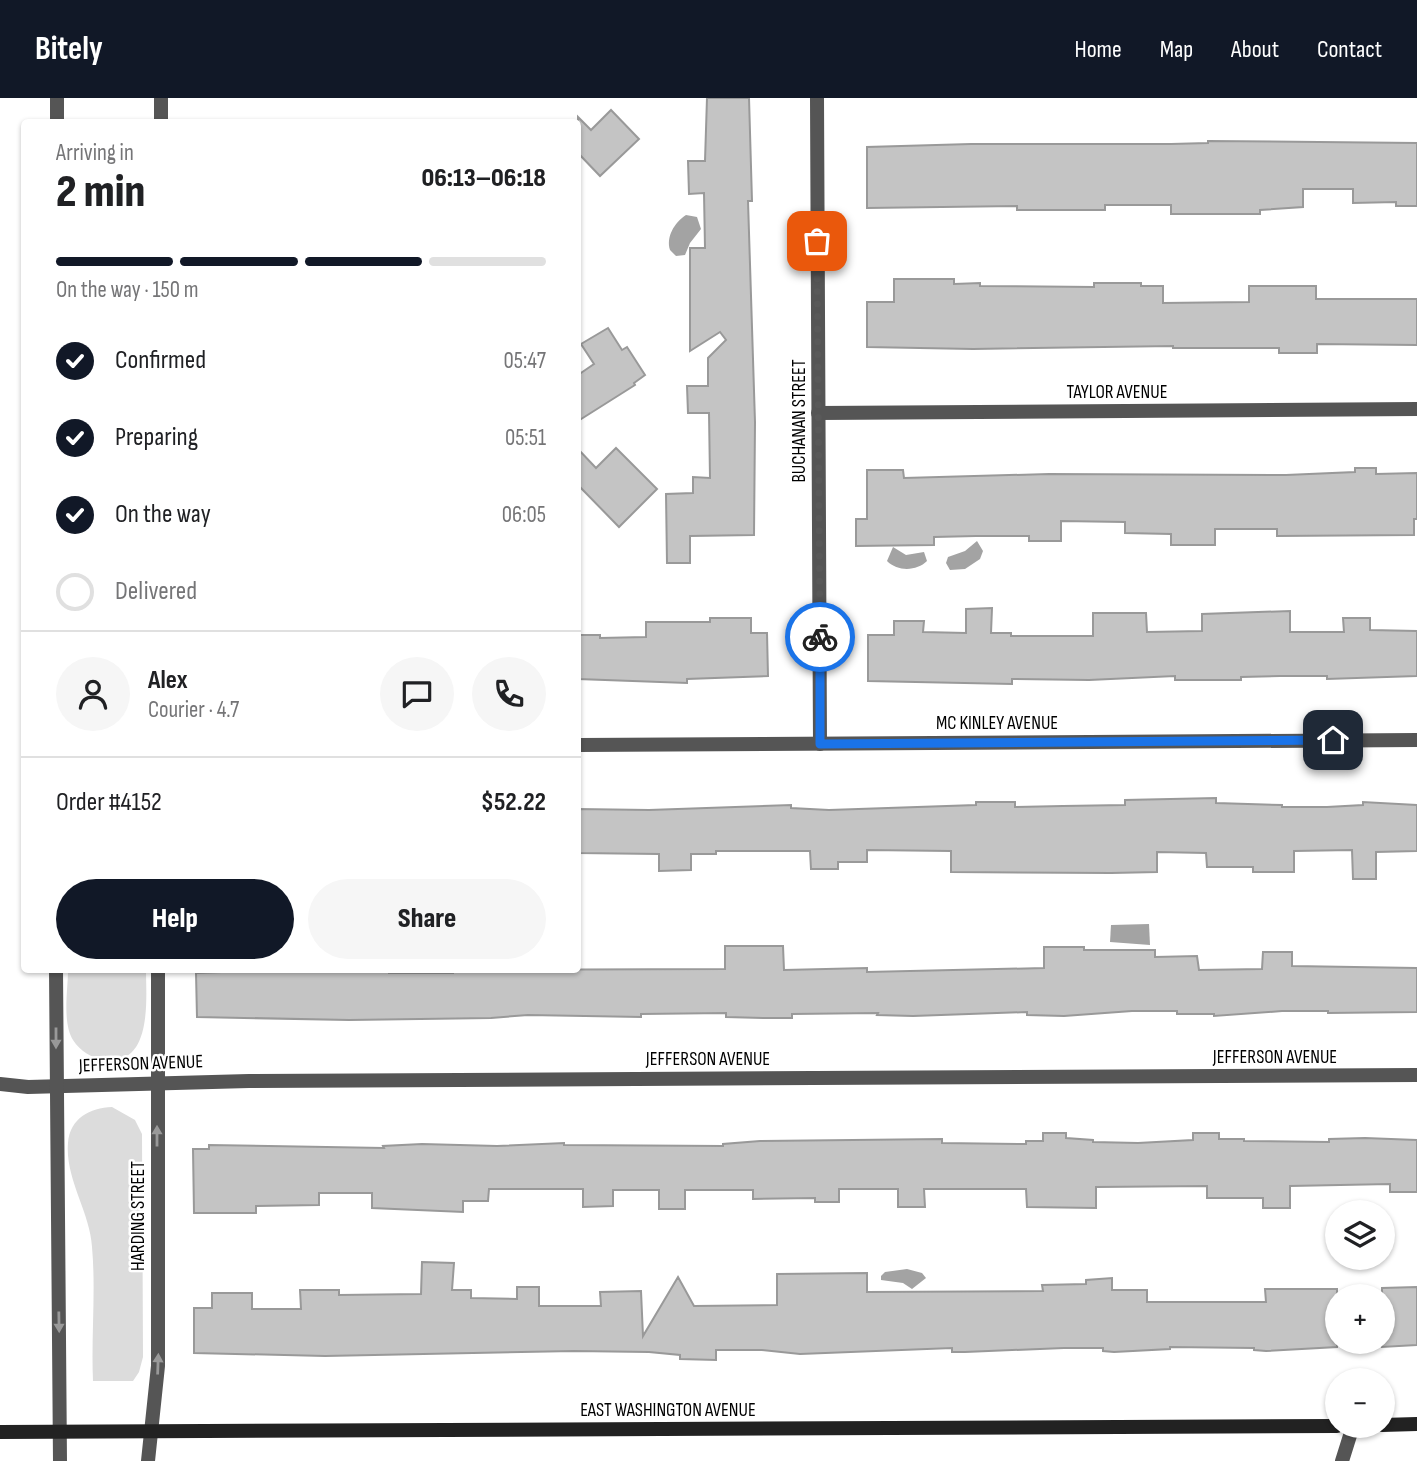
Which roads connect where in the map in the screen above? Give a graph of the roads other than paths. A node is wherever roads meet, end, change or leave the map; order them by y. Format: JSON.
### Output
{"nodes":[{"id":1,"x":57,"y":98,"type":"edge"},
{"id":2,"x":161,"y":98,"type":"edge"},
{"id":3,"x":817,"y":98,"type":"edge"},
{"id":4,"x":57,"y":119,"type":"edge"},
{"id":5,"x":161,"y":119,"type":"edge"},
{"id":6,"x":1417,"y":409,"type":"edge"},
{"id":7,"x":818,"y":413,"type":"junction"},
{"id":8,"x":1417,"y":740,"type":"edge"},
{"id":9,"x":820,"y":744,"type":"junction"},
{"id":10,"x":581,"y":745,"type":"edge"},
{"id":11,"x":56,"y":973,"type":"edge"},
{"id":12,"x":158,"y":973,"type":"edge"},
{"id":13,"x":1417,"y":1075,"type":"edge"},
{"id":14,"x":157,"y":1082,"type":"junction"},
{"id":15,"x":0,"y":1084,"type":"edge"},
{"id":16,"x":56,"y":1086,"type":"junction"},
{"id":17,"x":1417,"y":1424,"type":"edge"},
{"id":18,"x":1395,"y":1425,"type":"edge"},
{"id":19,"x":1325,"y":1426,"type":"edge"},
{"id":20,"x":0,"y":1432,"type":"edge"},
{"id":21,"x":60,"y":1432,"type":"junction"},
{"id":22,"x":151,"y":1432,"type":"junction"},
{"id":23,"x":1349,"y":1438,"type":"edge"},
{"id":24,"x":60,"y":1461,"type":"edge"},
{"id":25,"x":148,"y":1461,"type":"edge"},
{"id":26,"x":1342,"y":1461,"type":"edge"}],
"edges":[{"from":1,"to":4,"type":"street"},
{"from":2,"to":5,"type":"street"},
{"from":3,"to":7,"type":"street","name":"BUCHANAN STREET"},
{"from":6,"to":7,"type":"street","name":"TAYLOR AVENUE"},
{"from":7,"to":9,"type":"street","name":"BUCHANAN STREET"},
{"from":8,"to":9,"type":"street","name":"MC KINLEY AVENUE"},
{"from":9,"to":10,"type":"street","name":"MC KINLEY AVENUE"},
{"from":11,"to":16,"type":"street","one_way":true},
{"from":12,"to":14,"type":"street","name":"HARDING STREET"},
{"from":13,"to":14,"type":"street","name":"JEFFERSON AVENUE"},
{"from":14,"to":16,"type":"street","name":"JEFFERSON AVENUE"},
{"from":22,"to":14,"type":"street","name":"HARDING STREET","one_way":true},
{"from":15,"to":16,"type":"street","name":"JEFFERSON AVENUE"},
{"from":16,"to":21,"type":"street","one_way":true},
{"from":17,"to":18,"type":"main road"},
{"from":19,"to":22,"type":"main road","name":"EAST WASHINGTON AVENUE"},
{"from":20,"to":21,"type":"main road","name":"EAST WASHINGTON AVENUE"},
{"from":21,"to":22,"type":"main road","name":"EAST WASHINGTON AVENUE"},
{"from":21,"to":24,"type":"street"},
{"from":22,"to":25,"type":"street","name":"HARDING STREET"},
{"from":23,"to":26,"type":"street"}]}
